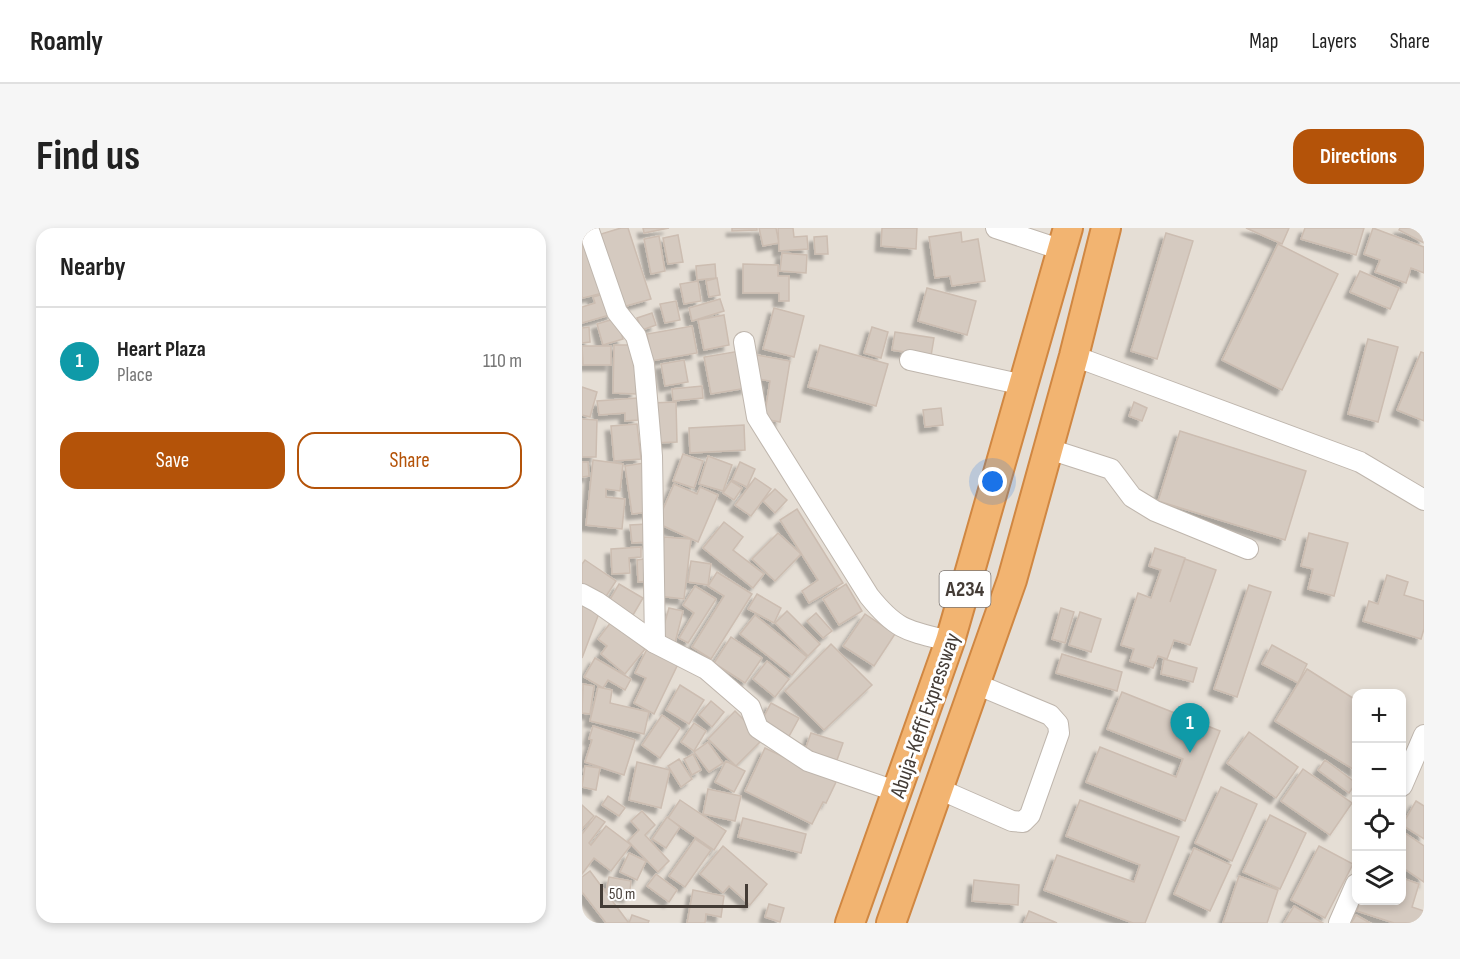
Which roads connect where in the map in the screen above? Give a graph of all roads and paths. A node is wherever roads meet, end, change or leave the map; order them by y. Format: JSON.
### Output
{"nodes":[{"id":1,"x":587,"y":228,"type":"edge"},
{"id":2,"x":996,"y":228,"type":"edge"},
{"id":3,"x":1106,"y":228,"type":"edge"},
{"id":4,"x":582,"y":231,"type":"edge"},
{"id":5,"x":1065,"y":239,"type":"edge"},
{"id":6,"x":744,"y":342,"type":"dead end"},
{"id":7,"x":1074,"y":356,"type":"junction"},
{"id":8,"x":910,"y":360,"type":"dead end"},
{"id":9,"x":1024,"y":385,"type":"junction"},
{"id":10,"x":1049,"y":449,"type":"junction"},
{"id":11,"x":1424,"y":500,"type":"edge"},
{"id":12,"x":1248,"y":549,"type":"dead end"},
{"id":13,"x":582,"y":594,"type":"edge"},
{"id":14,"x":950,"y":641,"type":"junction"},
{"id":15,"x":655,"y":643,"type":"junction"},
{"id":16,"x":976,"y":684,"type":"junction"},
{"id":17,"x":1424,"y":735,"type":"edge"},
{"id":18,"x":1406,"y":775,"type":"edge"},
{"id":19,"x":939,"y":789,"type":"junction"},
{"id":20,"x":897,"y":792,"type":"junction"},
{"id":21,"x":1352,"y":893,"type":"edge"},
{"id":22,"x":850,"y":923,"type":"edge"},
{"id":23,"x":891,"y":923,"type":"edge"},
{"id":24,"x":1339,"y":923,"type":"edge"}],
"edges":[{"from":1,"to":4,"type":"street"},
{"from":1,"to":15,"type":"street"},
{"from":2,"to":5,"type":"street"},
{"from":3,"to":7,"type":"highway","name":"Abuja-Keffi Expressway","number":"A234"},
{"from":5,"to":9,"type":"highway","name":"Abuja-Keffi Expressway","number":"A234"},
{"from":6,"to":14,"type":"street"},
{"from":7,"to":10,"type":"highway","name":"Abuja-Keffi Expressway","number":"A234"},
{"from":7,"to":11,"type":"street"},
{"from":8,"to":9,"type":"street"},
{"from":9,"to":14,"type":"highway","name":"Abuja-Keffi Expressway","number":"A234"},
{"from":10,"to":12,"type":"street"},
{"from":10,"to":16,"type":"highway","name":"Abuja-Keffi Expressway","number":"A234"},
{"from":13,"to":15,"type":"street"},
{"from":14,"to":20,"type":"highway","name":"Abuja-Keffi Expressway","number":"A234"},
{"from":15,"to":20,"type":"street"},
{"from":16,"to":19,"type":"highway","name":"Abuja-Keffi Expressway","number":"A234"},
{"from":16,"to":19,"type":"street"},
{"from":17,"to":18,"type":"street"},
{"from":19,"to":23,"type":"highway","name":"Abuja-Keffi Expressway","number":"A234"},
{"from":20,"to":22,"type":"highway","name":"Abuja-Keffi Expressway","number":"A234"},
{"from":21,"to":24,"type":"street"}]}
